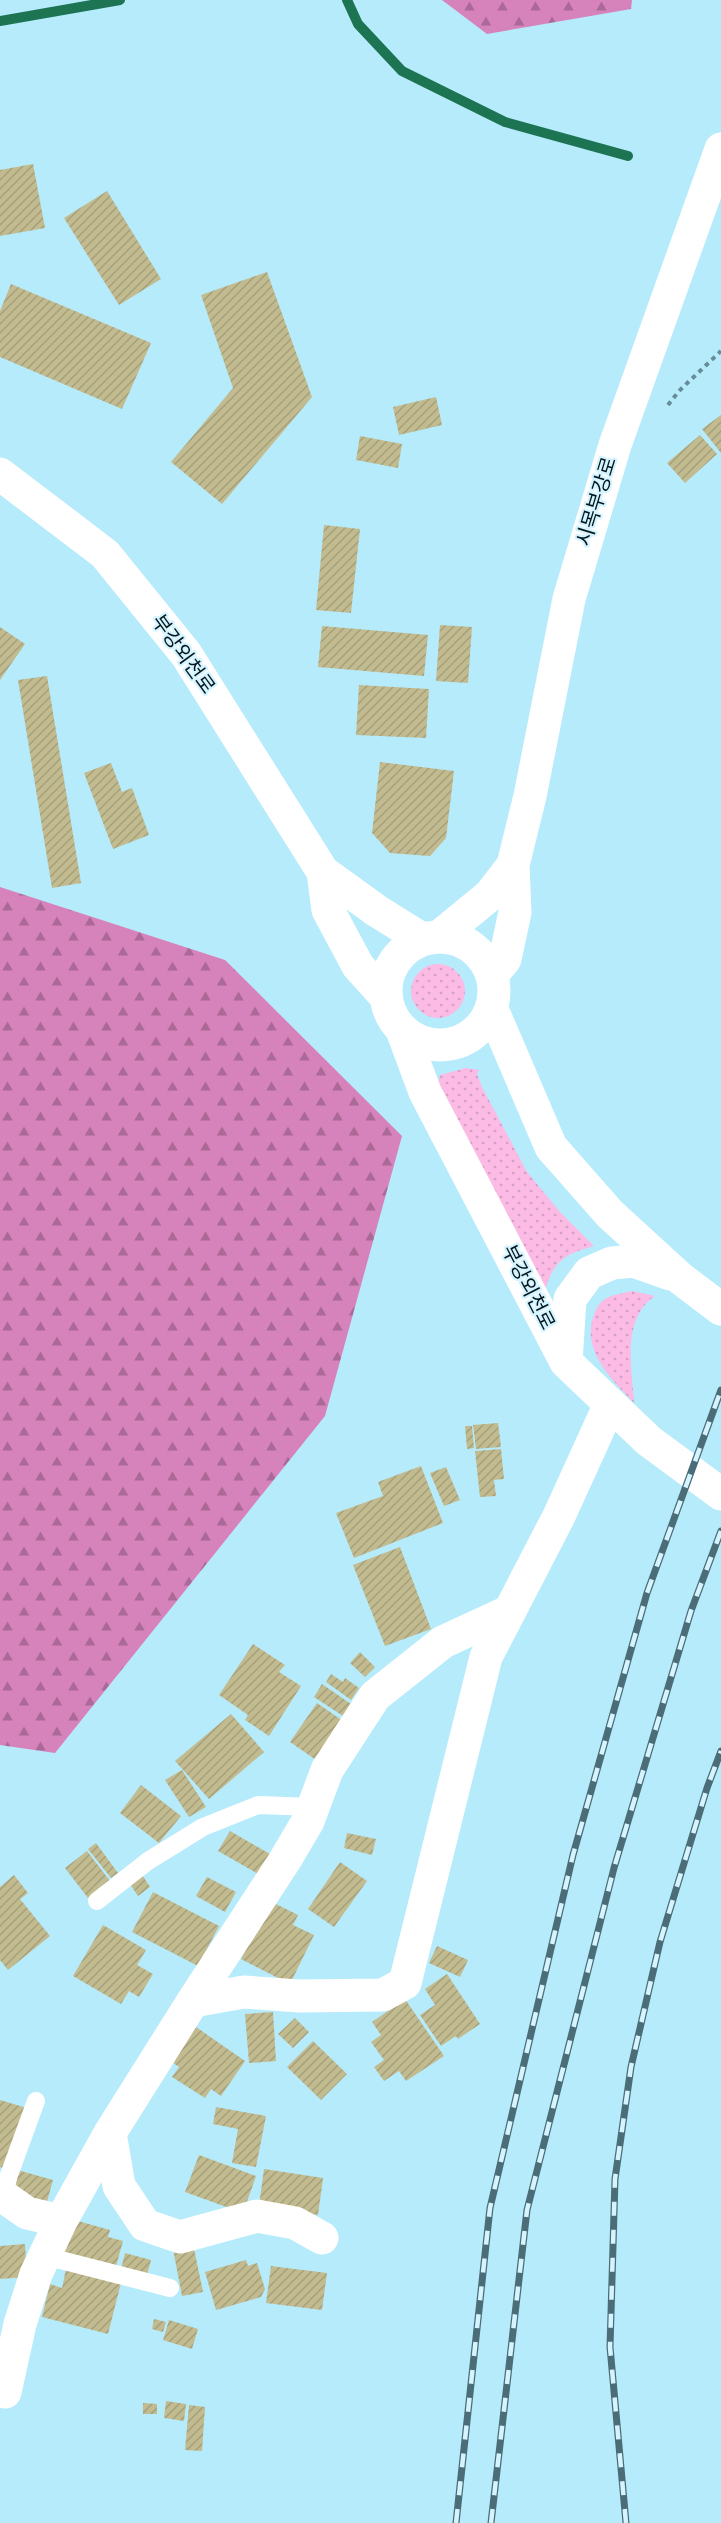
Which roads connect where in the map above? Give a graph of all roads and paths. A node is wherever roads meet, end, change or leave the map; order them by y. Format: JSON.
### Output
{"nodes":[{"id":1,"x":721,"y":149,"type":"edge"},
{"id":2,"x":0,"y":474,"type":"edge"},
{"id":3,"x":513,"y":865,"type":"junction"},
{"id":4,"x":323,"y":872,"type":"junction"},
{"id":5,"x":431,"y":938,"type":"junction"},
{"id":6,"x":492,"y":975,"type":"junction"},
{"id":7,"x":386,"y":997,"type":"junction"},
{"id":8,"x":492,"y":1009,"type":"junction"},
{"id":9,"x":402,"y":1030,"type":"junction"},
{"id":10,"x":680,"y":1278,"type":"junction"},
{"id":11,"x":721,"y":1309,"type":"edge"},
{"id":12,"x":566,"y":1362,"type":"junction"},
{"id":13,"x":610,"y":1404,"type":"junction"},
{"id":14,"x":721,"y":1494,"type":"edge"},
{"id":15,"x":510,"y":1611,"type":"junction"},
{"id":16,"x":313,"y":1807,"type":"junction"},
{"id":17,"x":97,"y":1901,"type":"dead end"},
{"id":18,"x":193,"y":2001,"type":"junction"},
{"id":19,"x":36,"y":2100,"type":"dead end"},
{"id":20,"x":110,"y":2133,"type":"junction"},
{"id":21,"x":2,"y":2195,"type":"edge"},
{"id":22,"x":61,"y":2221,"type":"junction"},
{"id":23,"x":322,"y":2238,"type":"dead end"},
{"id":24,"x":45,"y":2256,"type":"junction"},
{"id":25,"x":170,"y":2288,"type":"dead end"},
{"id":26,"x":5,"y":2392,"type":"dead end"}],
"edges":[{"from":1,"to":3,"type":"main road","name":"시목부강로"},
{"from":2,"to":4,"type":"main road","name":"부강외천로"},
{"from":3,"to":5,"type":"main road"},
{"from":3,"to":6,"type":"main road"},
{"from":4,"to":5,"type":"main road","name":"부강외천로"},
{"from":4,"to":7,"type":"main road","name":"부강외천로"},
{"from":5,"to":6,"type":"main road"},
{"from":5,"to":7,"type":"main road"},
{"from":6,"to":8,"type":"main road"},
{"from":7,"to":9,"type":"main road"},
{"from":8,"to":9,"type":"main road"},
{"from":8,"to":10,"type":"main road"},
{"from":9,"to":12,"type":"main road","name":"부강외천로"},
{"from":10,"to":11,"type":"main road"},
{"from":10,"to":12,"type":"main road"},
{"from":12,"to":13,"type":"main road","name":"부강외천로"},
{"from":13,"to":14,"type":"main road","name":"부강외천로"},
{"from":13,"to":15,"type":"main road"},
{"from":15,"to":16,"type":"main road"},
{"from":15,"to":18,"type":"main road"},
{"from":16,"to":17,"type":"lane"},
{"from":16,"to":18,"type":"main road"},
{"from":18,"to":20,"type":"main road"},
{"from":19,"to":21,"type":"lane"},
{"from":20,"to":22,"type":"main road"},
{"from":20,"to":23,"type":"main road"},
{"from":21,"to":22,"type":"main road"},
{"from":22,"to":24,"type":"main road"},
{"from":24,"to":25,"type":"lane"},
{"from":24,"to":26,"type":"main road"}]}
